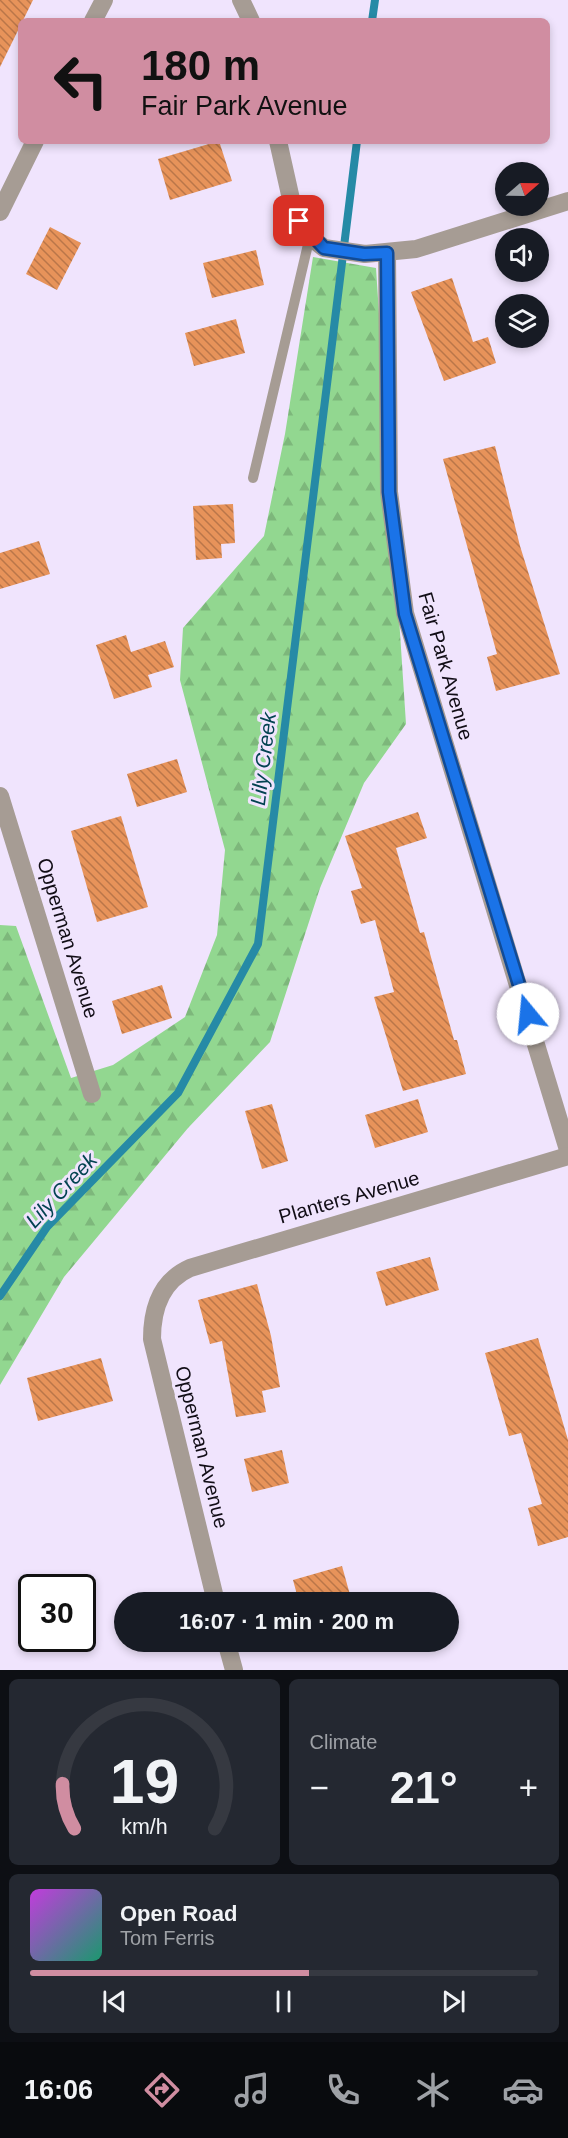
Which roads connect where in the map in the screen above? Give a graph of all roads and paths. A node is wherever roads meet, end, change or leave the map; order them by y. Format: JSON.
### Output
{"nodes":[{"id":1,"x":104,"y":0,"type":"edge"},
{"id":2,"x":241,"y":0,"type":"edge"},
{"id":3,"x":95,"y":18,"type":"edge"},
{"id":4,"x":250,"y":18,"type":"edge"},
{"id":5,"x":34,"y":144,"type":"edge"},
{"id":6,"x":279,"y":144,"type":"edge"},
{"id":7,"x":568,"y":201,"type":"edge"},
{"id":8,"x":0,"y":212,"type":"edge"},
{"id":9,"x":317,"y":242,"type":"junction"},
{"id":10,"x":387,"y":253,"type":"junction"},
{"id":11,"x":253,"y":478,"type":"dead end"},
{"id":12,"x":0,"y":796,"type":"edge"},
{"id":13,"x":92,"y":1094,"type":"dead end"},
{"id":14,"x":568,"y":1150,"type":"edge"},
{"id":15,"x":568,"y":1156,"type":"edge"},
{"id":16,"x":156,"y":1302,"type":"joint"},
{"id":17,"x":214,"y":1592,"type":"edge"},
{"id":18,"x":229,"y":1652,"type":"edge"},
{"id":19,"x":234,"y":1670,"type":"edge"}],
"edges":[{"from":1,"to":3,"type":"street"},
{"from":2,"to":4,"type":"street"},
{"from":5,"to":8,"type":"street"},
{"from":6,"to":9,"type":"street"},
{"from":7,"to":10,"type":"street"},
{"from":9,"to":10,"type":"street"},
{"from":9,"to":11,"type":"lane"},
{"from":10,"to":14,"type":"street","name":"Fair Park Avenue"},
{"from":12,"to":13,"type":"street","name":"Opperman Avenue"},
{"from":15,"to":16,"type":"street","name":"Planters Avenue"},
{"from":16,"to":17,"type":"street","name":"Opperman Avenue"},
{"from":18,"to":19,"type":"street"}]}
